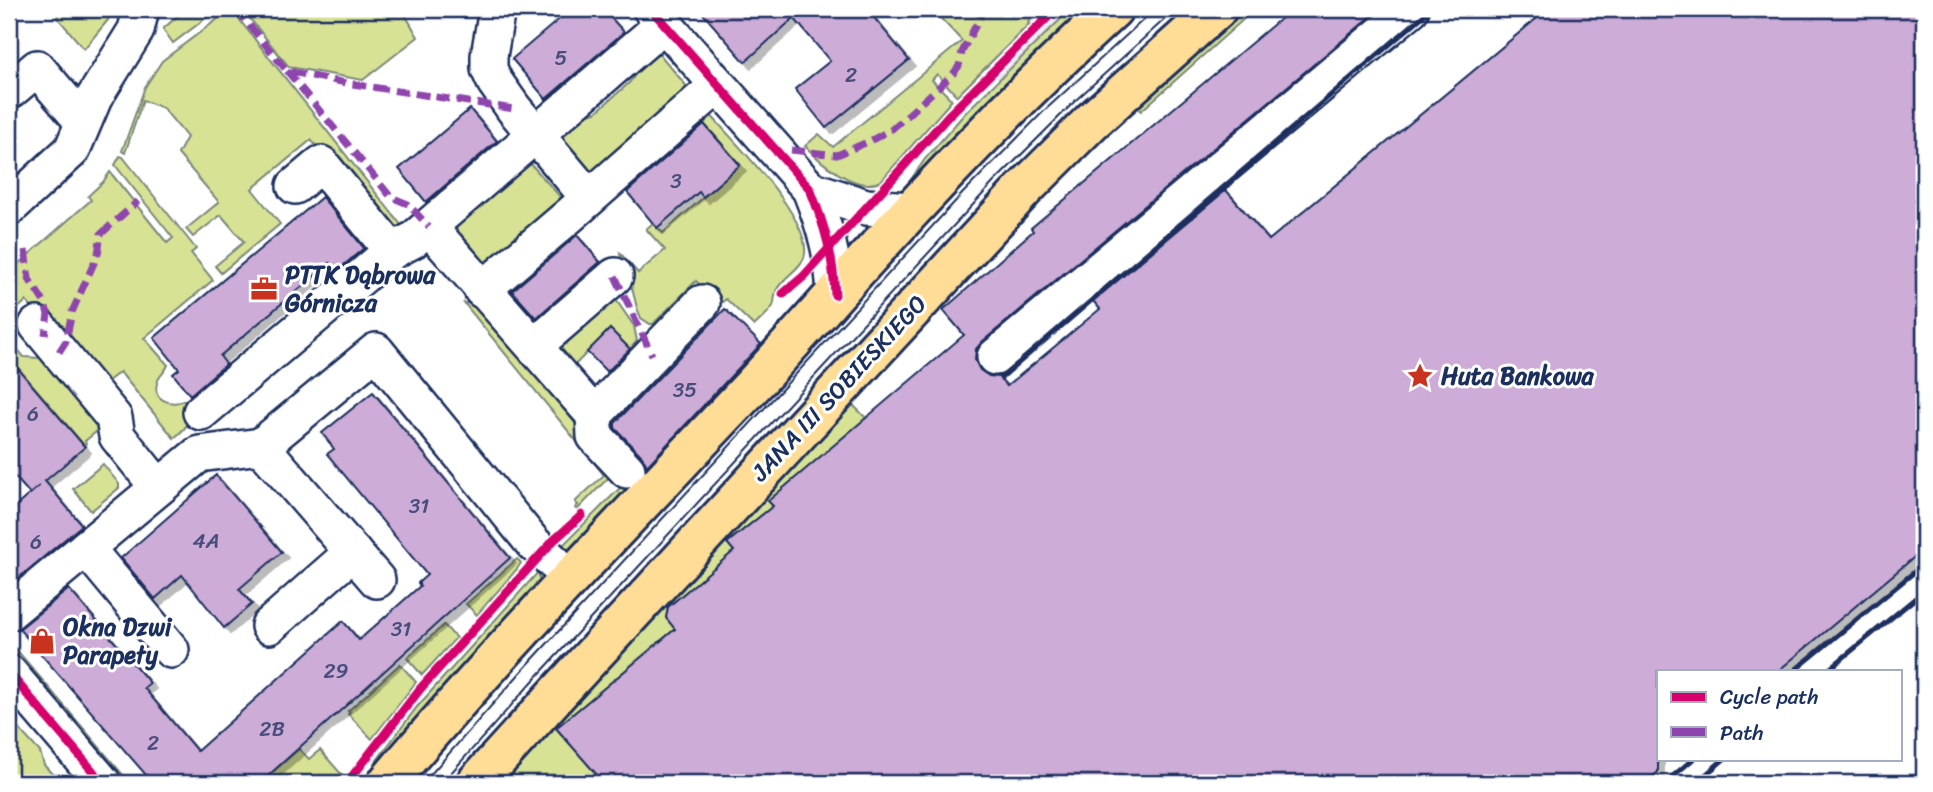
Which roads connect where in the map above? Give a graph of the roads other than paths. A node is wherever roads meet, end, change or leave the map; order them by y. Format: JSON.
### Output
{"nodes":[{"id":1,"x":141,"y":9,"type":"edge"},
{"id":2,"x":497,"y":9,"type":"edge"},
{"id":3,"x":1113,"y":9,"type":"edge"},
{"id":4,"x":1217,"y":9,"type":"edge"},
{"id":5,"x":1411,"y":9,"type":"edge"},
{"id":6,"x":657,"y":16,"type":"edge"},
{"id":7,"x":718,"y":85,"type":"junction"},
{"id":8,"x":11,"y":90,"type":"dead end"},
{"id":9,"x":83,"y":122,"type":"junction"},
{"id":10,"x":535,"y":136,"type":"junction"},
{"id":11,"x":295,"y":186,"type":"dead end"},
{"id":12,"x":810,"y":189,"type":"junction"},
{"id":13,"x":589,"y":198,"type":"junction"},
{"id":14,"x":9,"y":208,"type":"edge"},
{"id":15,"x":911,"y":211,"type":"junction"},
{"id":16,"x":429,"y":227,"type":"junction"},
{"id":17,"x":392,"y":251,"type":"junction"},
{"id":18,"x":615,"y":276,"type":"dead end"},
{"id":19,"x":482,"y":290,"type":"junction"},
{"id":20,"x":835,"y":295,"type":"junction"},
{"id":21,"x":702,"y":303,"type":"dead end"},
{"id":22,"x":37,"y":325,"type":"dead end"},
{"id":23,"x":534,"y":346,"type":"junction"},
{"id":24,"x":996,"y":357,"type":"dead end"},
{"id":25,"x":201,"y":412,"type":"dead end"},
{"id":26,"x":594,"y":415,"type":"junction"},
{"id":27,"x":261,"y":446,"type":"junction"},
{"id":28,"x":627,"y":470,"type":"dead end"},
{"id":29,"x":158,"y":487,"type":"junction"},
{"id":30,"x":86,"y":548,"type":"junction"},
{"id":31,"x":353,"y":552,"type":"junction"},
{"id":32,"x":571,"y":578,"type":"junction"},
{"id":33,"x":377,"y":580,"type":"dead end"},
{"id":34,"x":9,"y":612,"type":"edge"},
{"id":35,"x":269,"y":626,"type":"dead end"},
{"id":36,"x":172,"y":650,"type":"dead end"},
{"id":37,"x":9,"y":673,"type":"edge"},
{"id":38,"x":103,"y":783,"type":"edge"},
{"id":39,"x":387,"y":783,"type":"edge"},
{"id":40,"x":476,"y":783,"type":"edge"}],
"edges":[{"from":1,"to":9,"type":"street"},
{"from":2,"to":10,"type":"street"},
{"from":3,"to":15,"type":"main road"},
{"from":4,"to":40,"type":"main road","name":"JANA III SOBIESKIEGO"},
{"from":5,"to":24,"type":"street"},
{"from":6,"to":7,"type":"street"},
{"from":6,"to":10,"type":"street"},
{"from":7,"to":12,"type":"street"},
{"from":7,"to":13,"type":"street"},
{"from":8,"to":9,"type":"street"},
{"from":9,"to":14,"type":"street"},
{"from":10,"to":13,"type":"street"},
{"from":10,"to":16,"type":"street"},
{"from":11,"to":17,"type":"street"},
{"from":12,"to":15,"type":"street"},
{"from":12,"to":20,"type":"street"},
{"from":13,"to":19,"type":"street"},
{"from":15,"to":20,"type":"main road"},
{"from":16,"to":17,"type":"street"},
{"from":16,"to":19,"type":"street"},
{"from":17,"to":25,"type":"street"},
{"from":18,"to":23,"type":"street"},
{"from":19,"to":23,"type":"street"},
{"from":20,"to":32,"type":"main road"},
{"from":21,"to":26,"type":"street"},
{"from":22,"to":29,"type":"street"},
{"from":23,"to":26,"type":"street"},
{"from":26,"to":28,"type":"street"},
{"from":27,"to":29,"type":"street"},
{"from":27,"to":31,"type":"street"},
{"from":27,"to":32,"type":"street"},
{"from":29,"to":30,"type":"street"},
{"from":30,"to":34,"type":"street"},
{"from":30,"to":36,"type":"street"},
{"from":31,"to":33,"type":"street"},
{"from":31,"to":35,"type":"street"},
{"from":32,"to":39,"type":"main road"},
{"from":37,"to":38,"type":"street"}]}
